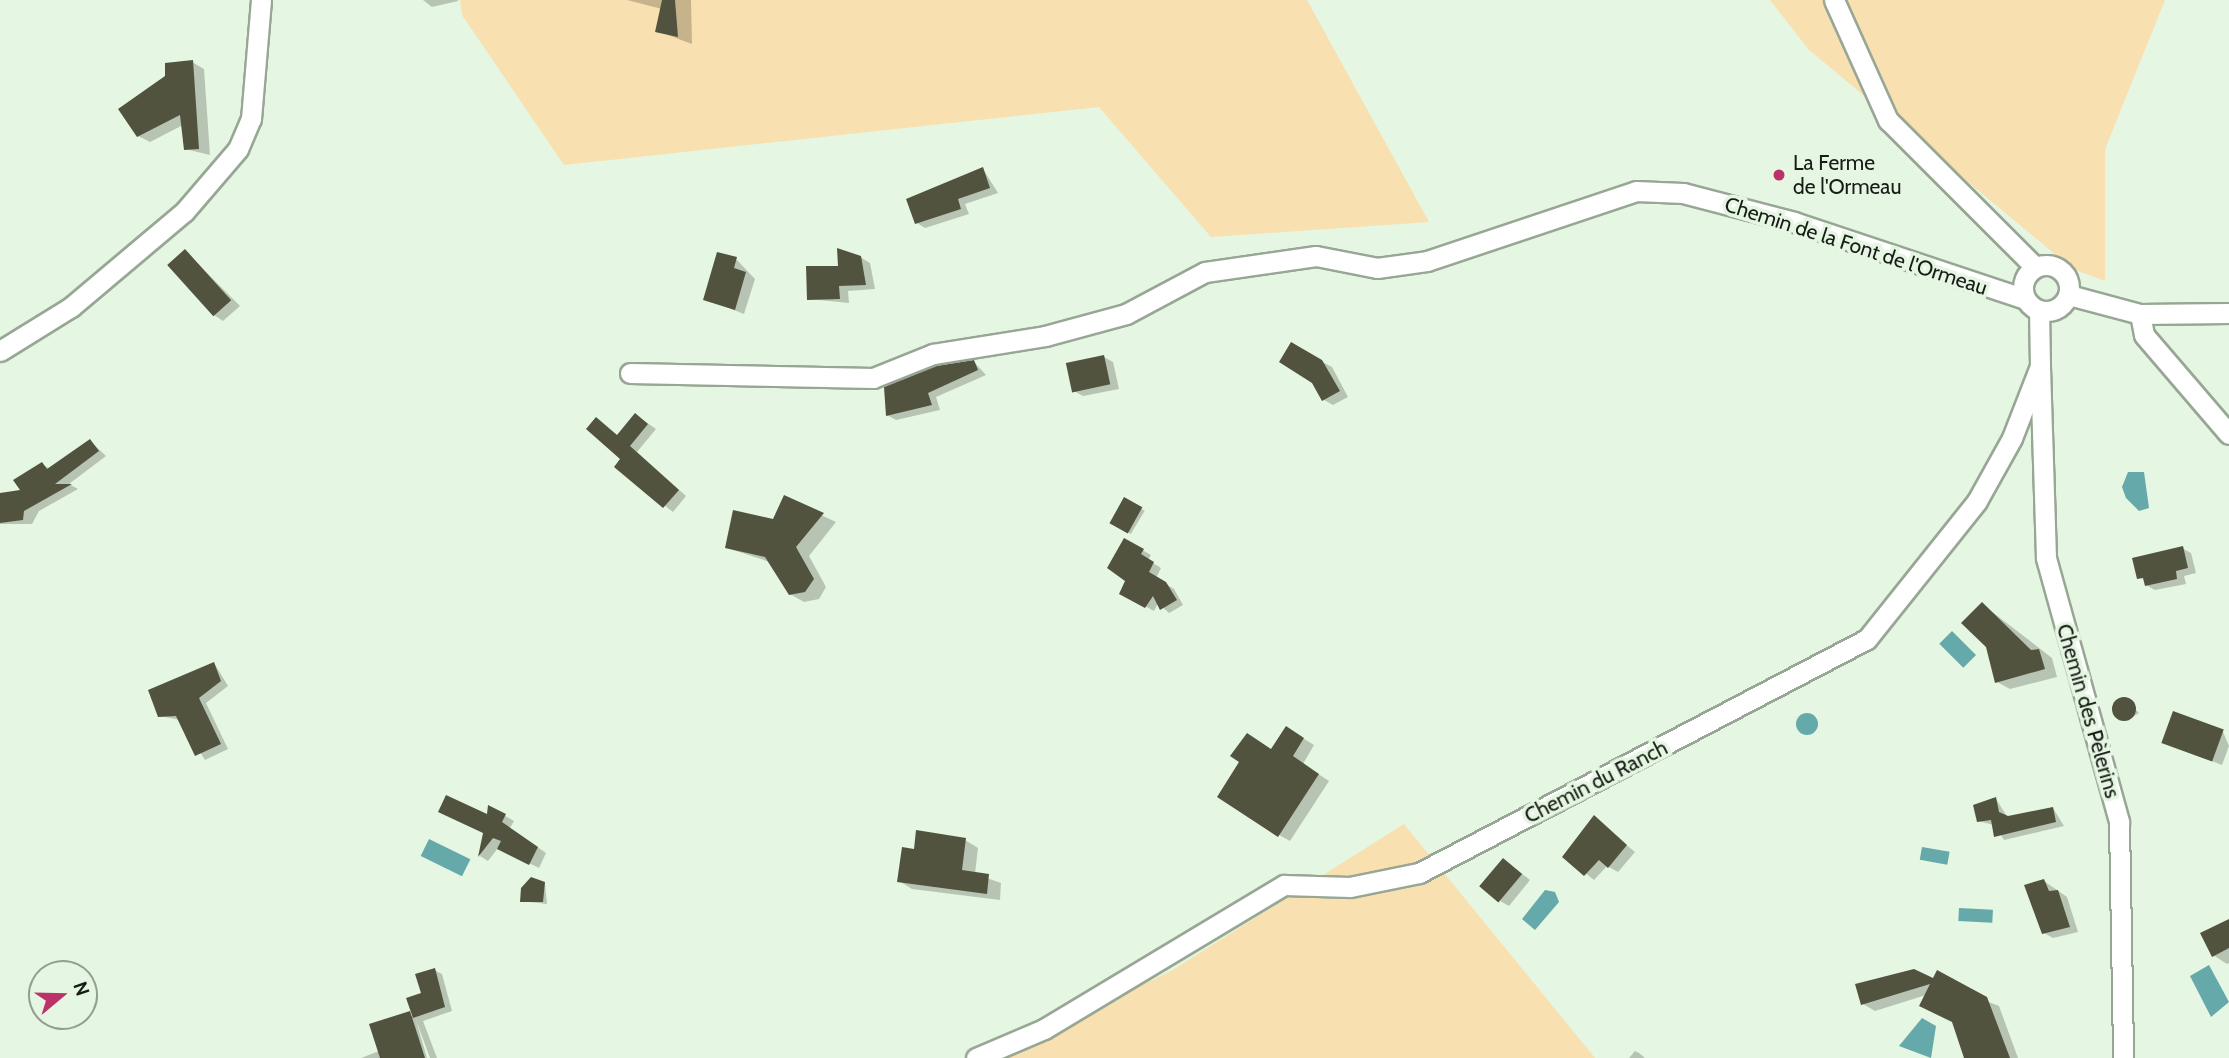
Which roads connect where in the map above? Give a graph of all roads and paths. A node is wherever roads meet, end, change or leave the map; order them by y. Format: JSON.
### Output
{"nodes":[{"id":1,"x":261,"y":0,"type":"edge"},
{"id":2,"x":1834,"y":0,"type":"edge"},
{"id":3,"x":2035,"y":267,"type":"junction"},
{"id":4,"x":2069,"y":295,"type":"junction"},
{"id":5,"x":2032,"y":305,"type":"junction"},
{"id":6,"x":2229,"y":313,"type":"edge"},
{"id":7,"x":2140,"y":314,"type":"junction"},
{"id":8,"x":0,"y":351,"type":"edge"},
{"id":9,"x":2040,"y":366,"type":"junction"},
{"id":10,"x":631,"y":373,"type":"dead end"},
{"id":11,"x":2229,"y":434,"type":"edge"},
{"id":12,"x":976,"y":1058,"type":"edge"},
{"id":13,"x":2123,"y":1058,"type":"edge"}],
"edges":[{"from":1,"to":8,"type":"street"},
{"from":2,"to":3,"type":"street"},
{"from":3,"to":4,"type":"street"},
{"from":3,"to":5,"type":"street"},
{"from":4,"to":5,"type":"street"},
{"from":4,"to":7,"type":"street"},
{"from":5,"to":9,"type":"street","name":"Chemin du Ranch"},
{"from":5,"to":10,"type":"street","name":"Chemin de la Font de l'Ormeau"},
{"from":6,"to":7,"type":"street"},
{"from":7,"to":11,"type":"street"},
{"from":9,"to":12,"type":"street","name":"Chemin du Ranch"},
{"from":9,"to":13,"type":"street","name":"Chemin des Pèlerins"}]}
